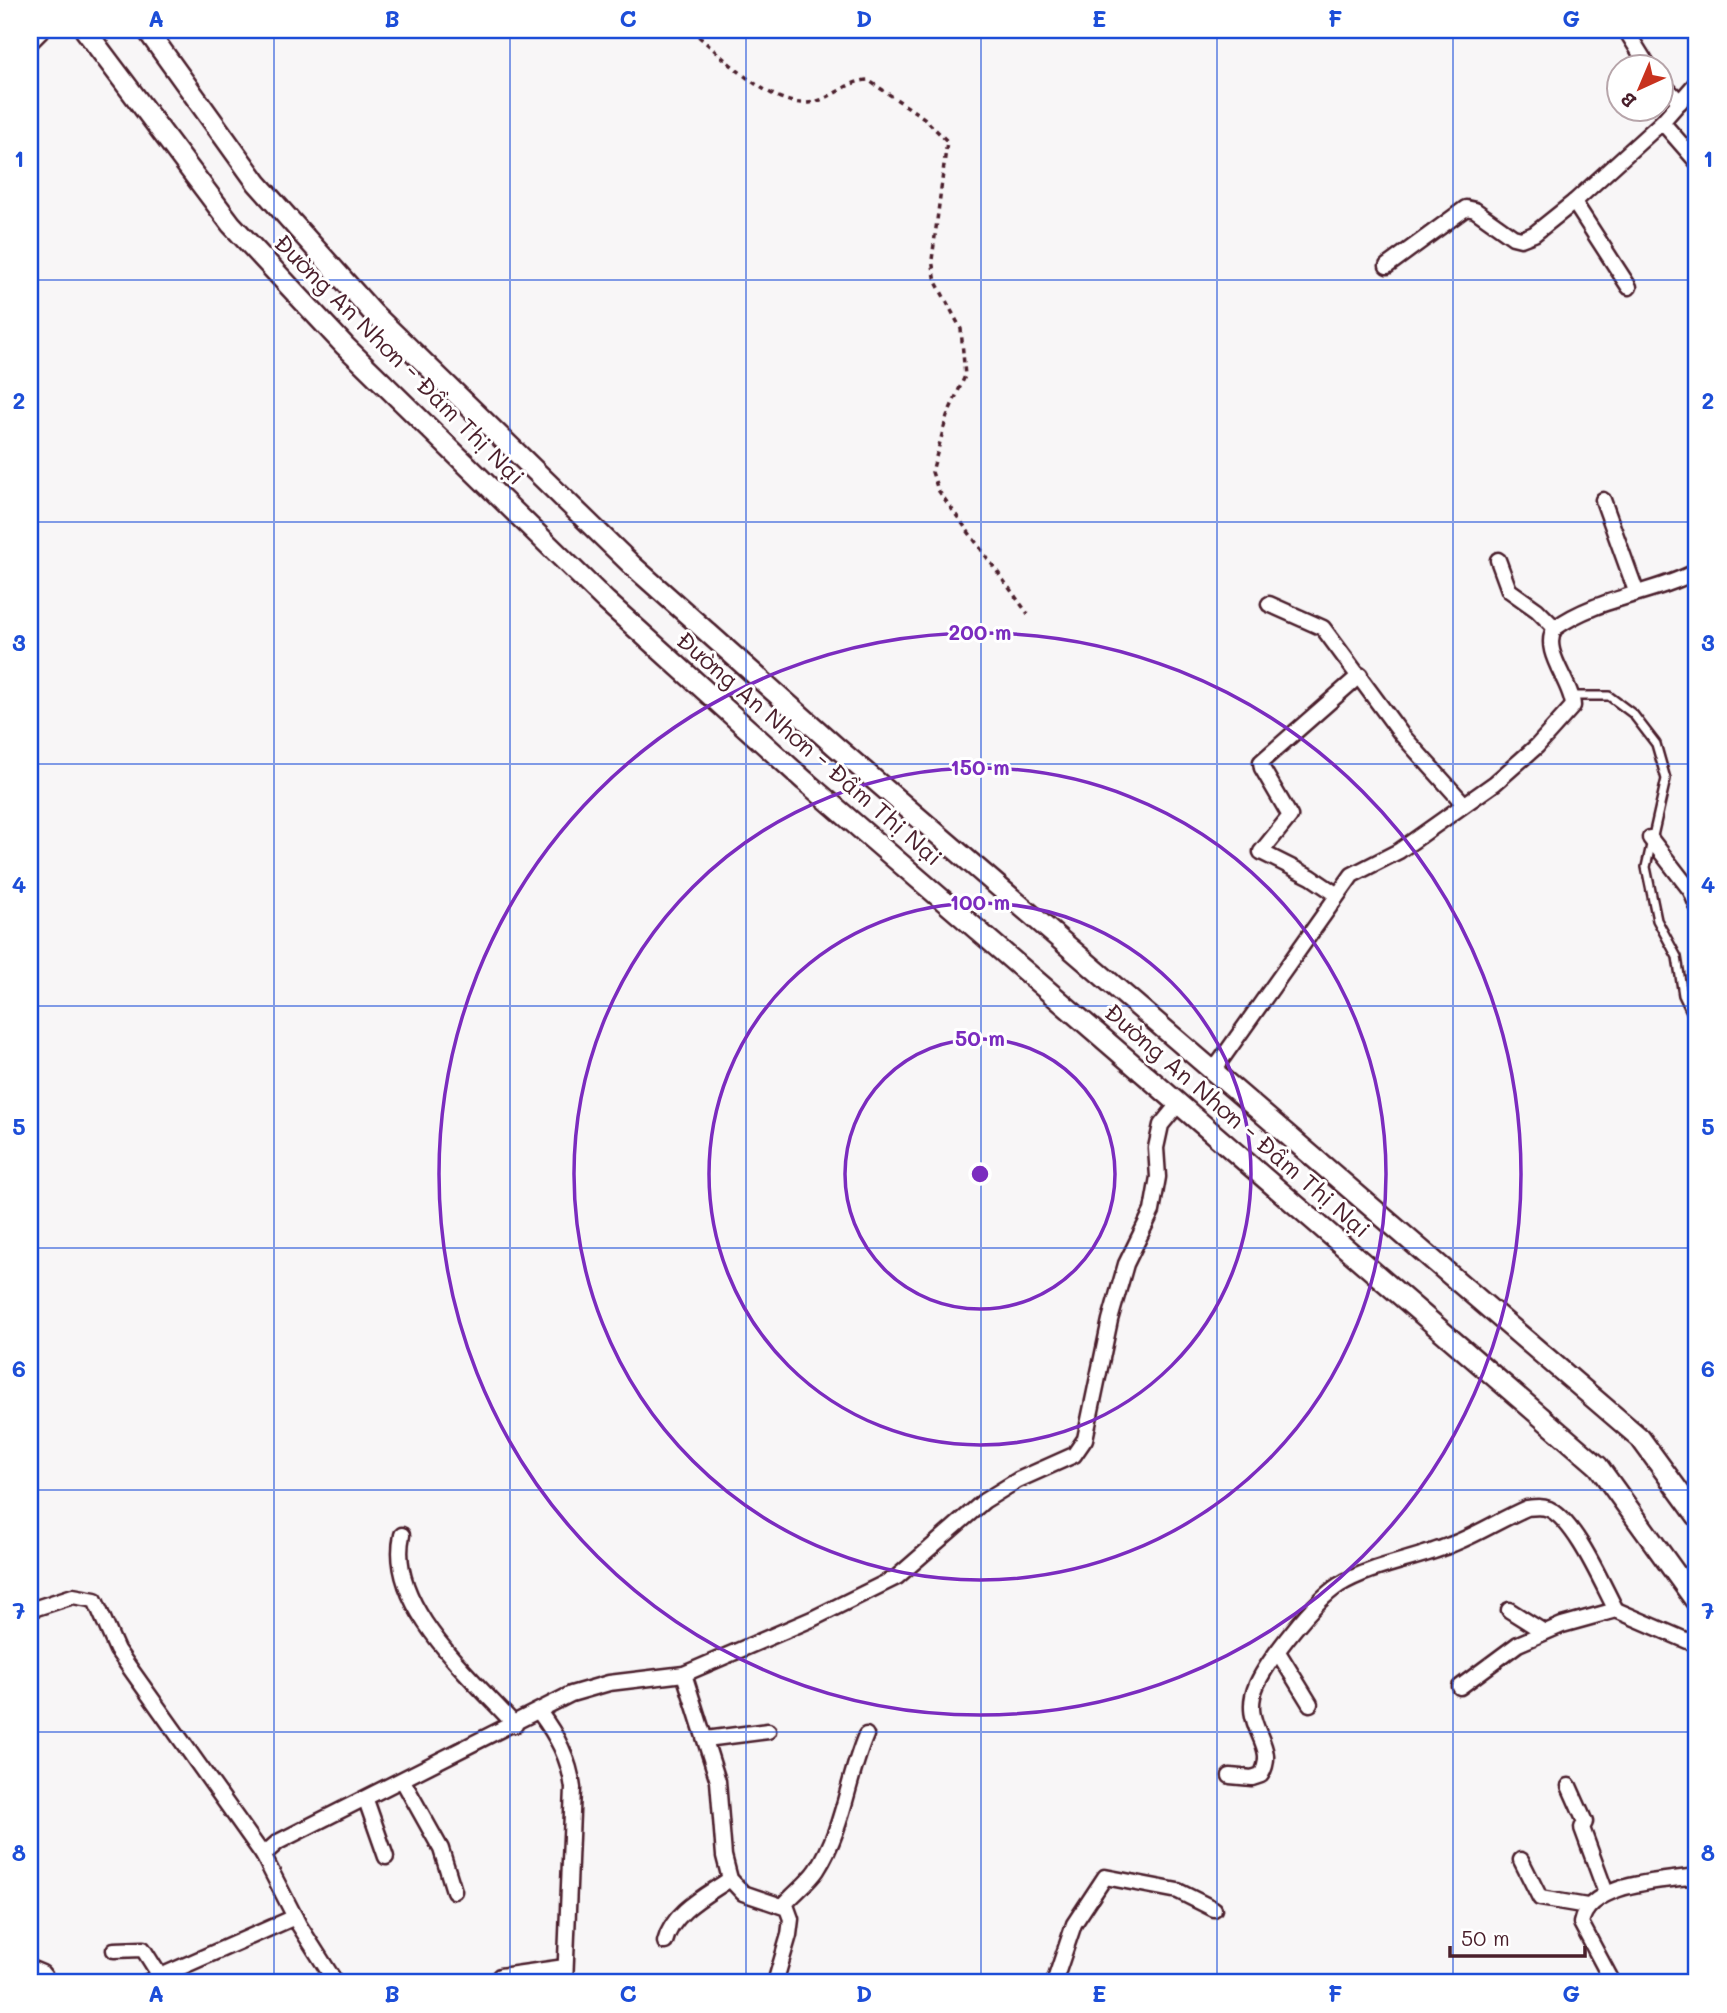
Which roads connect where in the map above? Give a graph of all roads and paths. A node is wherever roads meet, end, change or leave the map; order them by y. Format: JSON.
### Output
{"nodes":[{"id":1,"x":39,"y":30,"type":"edge"},
{"id":2,"x":85,"y":30,"type":"edge"},
{"id":3,"x":147,"y":30,"type":"edge"},
{"id":4,"x":691,"y":30,"type":"edge"},
{"id":5,"x":1627,"y":32,"type":"edge"},
{"id":6,"x":30,"y":39,"type":"edge"},
{"id":7,"x":1639,"y":52,"type":"edge"},
{"id":8,"x":1697,"y":82,"type":"edge"},
{"id":9,"x":1674,"y":95,"type":"edge"},
{"id":10,"x":1680,"y":102,"type":"junction"},
{"id":11,"x":1674,"y":109,"type":"edge"},
{"id":12,"x":1662,"y":122,"type":"joint"},
{"id":13,"x":1697,"y":162,"type":"edge"},
{"id":14,"x":1574,"y":202,"type":"junction"},
{"id":15,"x":1387,"y":266,"type":"dead end"},
{"id":16,"x":1629,"y":287,"type":"dead end"},
{"id":17,"x":1603,"y":500,"type":"dead end"},
{"id":18,"x":1498,"y":560,"type":"dead end"},
{"id":19,"x":1697,"y":571,"type":"edge"},
{"id":20,"x":1636,"y":591,"type":"junction"},
{"id":21,"x":1269,"y":604,"type":"dead end"},
{"id":22,"x":1028,"y":614,"type":"dead end"},
{"id":23,"x":1555,"y":628,"type":"junction"},
{"id":24,"x":1360,"y":676,"type":"junction"},
{"id":25,"x":1573,"y":696,"type":"junction"},
{"id":26,"x":1464,"y":804,"type":"junction"},
{"id":27,"x":1650,"y":838,"type":"junction"},
{"id":28,"x":1336,"y":894,"type":"junction"},
{"id":29,"x":1697,"y":905,"type":"edge"},
{"id":30,"x":1697,"y":1024,"type":"edge"},
{"id":31,"x":1214,"y":1070,"type":"junction"},
{"id":32,"x":1179,"y":1103,"type":"junction"},
{"id":33,"x":1697,"y":1516,"type":"edge"},
{"id":34,"x":402,"y":1535,"type":"dead end"},
{"id":35,"x":1697,"y":1603,"type":"edge"},
{"id":36,"x":30,"y":1610,"type":"edge"},
{"id":37,"x":1509,"y":1610,"type":"dead end"},
{"id":38,"x":1616,"y":1610,"type":"junction"},
{"id":39,"x":1544,"y":1632,"type":"junction"},
{"id":40,"x":1697,"y":1645,"type":"edge"},
{"id":41,"x":1278,"y":1652,"type":"junction"},
{"id":42,"x":684,"y":1674,"type":"junction"},
{"id":43,"x":1460,"y":1687,"type":"dead end"},
{"id":44,"x":1310,"y":1704,"type":"dead end"},
{"id":45,"x":540,"y":1713,"type":"junction"},
{"id":46,"x":515,"y":1725,"type":"junction"},
{"id":47,"x":768,"y":1731,"type":"dead end"},
{"id":48,"x":866,"y":1735,"type":"dead end"},
{"id":49,"x":706,"y":1739,"type":"junction"},
{"id":50,"x":1230,"y":1776,"type":"dead end"},
{"id":51,"x":404,"y":1781,"type":"junction"},
{"id":52,"x":1569,"y":1786,"type":"dead end"},
{"id":53,"x":366,"y":1800,"type":"junction"},
{"id":54,"x":263,"y":1855,"type":"junction"},
{"id":55,"x":386,"y":1857,"type":"dead end"},
{"id":56,"x":1521,"y":1860,"type":"dead end"},
{"id":57,"x":1697,"y":1876,"type":"edge"},
{"id":58,"x":730,"y":1879,"type":"junction"},
{"id":59,"x":454,"y":1891,"type":"dead end"},
{"id":60,"x":1606,"y":1893,"type":"junction"},
{"id":61,"x":783,"y":1906,"type":"junction"},
{"id":62,"x":1587,"y":1906,"type":"junction"},
{"id":63,"x":1214,"y":1909,"type":"dead end"},
{"id":64,"x":295,"y":1917,"type":"junction"},
{"id":65,"x":665,"y":1942,"type":"dead end"},
{"id":66,"x":114,"y":1950,"type":"dead end"},
{"id":67,"x":565,"y":1966,"type":"junction"},
{"id":68,"x":30,"y":1968,"type":"edge"},
{"id":69,"x":160,"y":1976,"type":"junction"},
{"id":70,"x":500,"y":1976,"type":"dead end"},
{"id":71,"x":50,"y":1983,"type":"edge"},
{"id":72,"x":145,"y":1983,"type":"edge"},
{"id":73,"x":336,"y":1983,"type":"edge"},
{"id":74,"x":565,"y":1983,"type":"edge"},
{"id":75,"x":775,"y":1983,"type":"edge"},
{"id":76,"x":1054,"y":1983,"type":"edge"},
{"id":77,"x":1612,"y":1983,"type":"edge"}],
"edges":[{"from":1,"to":6,"type":"main road"},
{"from":2,"to":32,"type":"main road","name":"Đường An Nhơn - Đầm Thị Nại"},
{"from":3,"to":31,"type":"main road","name":"Đường An Nhơn - Đầm Thị Nại"},
{"from":4,"to":22,"type":"path"},
{"from":5,"to":7,"type":"street"},
{"from":8,"to":10,"type":"street"},
{"from":9,"to":10,"type":"street"},
{"from":10,"to":11,"type":"street"},
{"from":12,"to":13,"type":"street"},
{"from":12,"to":14,"type":"street"},
{"from":14,"to":15,"type":"street"},
{"from":14,"to":16,"type":"street"},
{"from":17,"to":20,"type":"street"},
{"from":18,"to":23,"type":"street"},
{"from":19,"to":20,"type":"street"},
{"from":20,"to":23,"type":"street"},
{"from":21,"to":24,"type":"street"},
{"from":23,"to":25,"type":"street"},
{"from":24,"to":26,"type":"street"},
{"from":24,"to":28,"type":"street"},
{"from":25,"to":26,"type":"street"},
{"from":25,"to":27,"type":"lane"},
{"from":26,"to":28,"type":"street"},
{"from":27,"to":29,"type":"street"},
{"from":27,"to":30,"type":"lane"},
{"from":28,"to":31,"type":"street"},
{"from":31,"to":33,"type":"main road","name":"Đường An Nhơn - Đầm Thị Nại"},
{"from":32,"to":35,"type":"main road","name":"Đường An Nhơn - Đầm Thị Nại"},
{"from":32,"to":42,"type":"street"},
{"from":34,"to":46,"type":"street"},
{"from":36,"to":54,"type":"street"},
{"from":37,"to":39,"type":"street"},
{"from":38,"to":39,"type":"street"},
{"from":38,"to":40,"type":"street"},
{"from":38,"to":41,"type":"street"},
{"from":39,"to":43,"type":"street"},
{"from":41,"to":44,"type":"street"},
{"from":41,"to":50,"type":"street"},
{"from":42,"to":45,"type":"street"},
{"from":42,"to":49,"type":"street"},
{"from":45,"to":46,"type":"street"},
{"from":45,"to":67,"type":"street"},
{"from":46,"to":51,"type":"street"},
{"from":47,"to":49,"type":"street"},
{"from":48,"to":61,"type":"street"},
{"from":49,"to":58,"type":"street"},
{"from":51,"to":53,"type":"street"},
{"from":51,"to":59,"type":"street"},
{"from":52,"to":60,"type":"street"},
{"from":53,"to":54,"type":"street"},
{"from":53,"to":55,"type":"street"},
{"from":54,"to":64,"type":"street"},
{"from":56,"to":62,"type":"street"},
{"from":57,"to":60,"type":"street"},
{"from":58,"to":61,"type":"street"},
{"from":58,"to":65,"type":"street"},
{"from":60,"to":62,"type":"street"},
{"from":61,"to":75,"type":"street"},
{"from":62,"to":77,"type":"street"},
{"from":63,"to":76,"type":"street"},
{"from":64,"to":69,"type":"street"},
{"from":64,"to":73,"type":"street"},
{"from":66,"to":69,"type":"street"},
{"from":67,"to":70,"type":"street"},
{"from":67,"to":74,"type":"street"},
{"from":68,"to":71,"type":"street"},
{"from":69,"to":72,"type":"street"}]}
